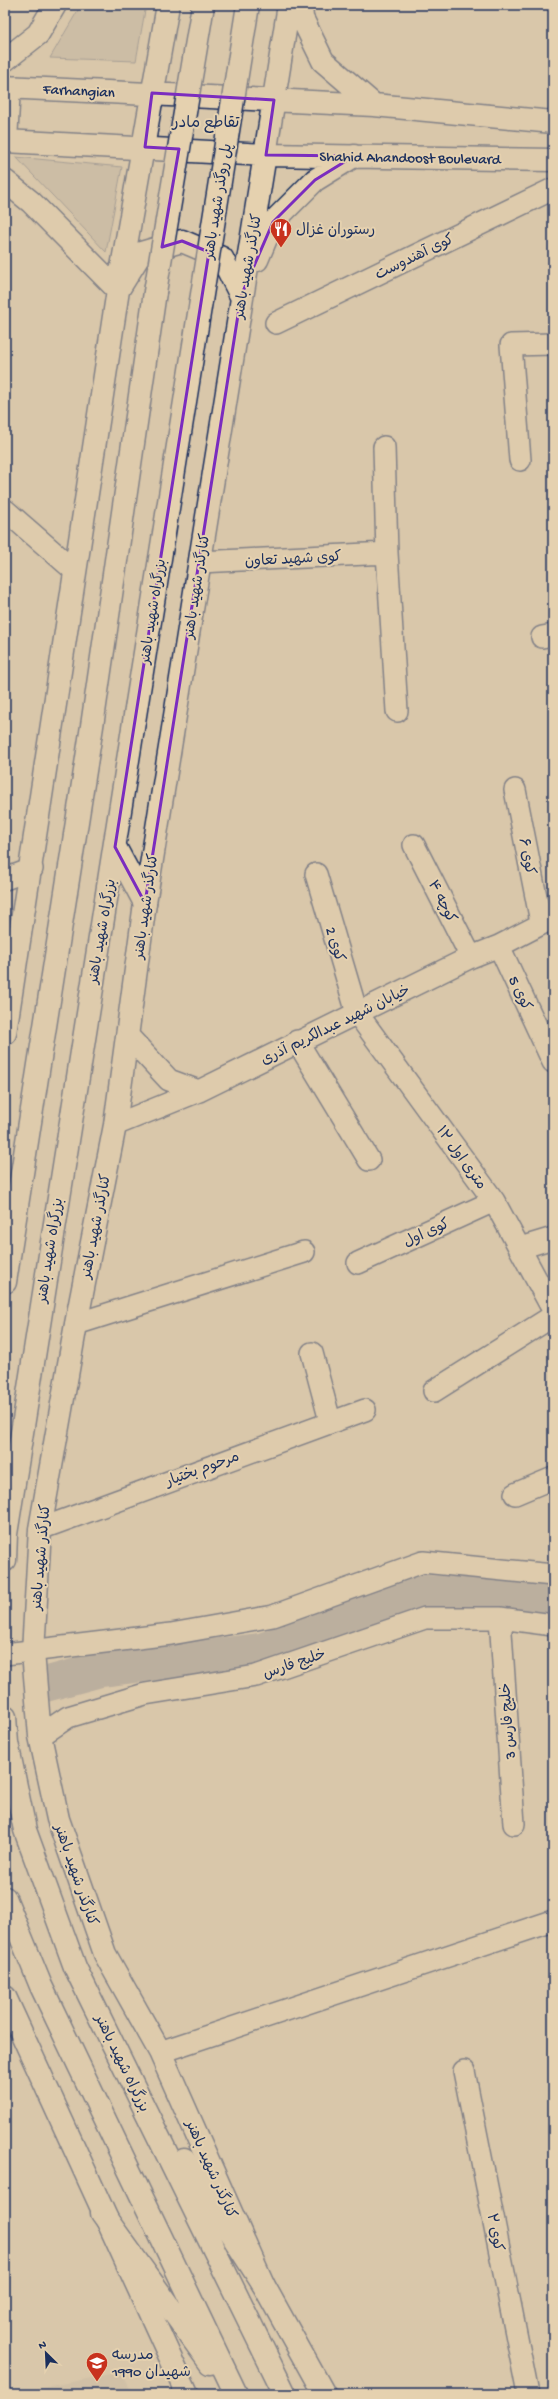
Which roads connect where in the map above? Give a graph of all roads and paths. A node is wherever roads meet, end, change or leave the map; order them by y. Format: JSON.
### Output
{"nodes":[{"id":1,"x":55,"y":5,"type":"edge"},
{"id":2,"x":168,"y":5,"type":"edge"},
{"id":3,"x":203,"y":5,"type":"edge"},
{"id":4,"x":248,"y":5,"type":"edge"},
{"id":5,"x":289,"y":5,"type":"edge"},
{"id":6,"x":301,"y":5,"type":"edge"},
{"id":7,"x":5,"y":60,"type":"edge"},
{"id":8,"x":7,"y":87,"type":"edge"},
{"id":9,"x":152,"y":93,"type":"junction"},
{"id":10,"x":274,"y":100,"type":"junction"},
{"id":11,"x":374,"y":105,"type":"junction"},
{"id":12,"x":553,"y":122,"type":"edge"},
{"id":13,"x":5,"y":141,"type":"edge"},
{"id":14,"x":145,"y":147,"type":"junction"},
{"id":15,"x":266,"y":155,"type":"junction"},
{"id":16,"x":354,"y":156,"type":"junction"},
{"id":17,"x":553,"y":160,"type":"edge"},
{"id":18,"x":5,"y":182,"type":"edge"},
{"id":19,"x":553,"y":189,"type":"edge"},
{"id":20,"x":118,"y":290,"type":"junction"},
{"id":21,"x":241,"y":296,"type":"junction"},
{"id":22,"x":201,"y":301,"type":"joint"},
{"id":23,"x":276,"y":322,"type":"dead end"},
{"id":24,"x":553,"y":344,"type":"edge"},
{"id":25,"x":384,"y":447,"type":"dead end"},
{"id":26,"x":520,"y":460,"type":"dead end"},
{"id":27,"x":5,"y":510,"type":"edge"},
{"id":28,"x":386,"y":553,"type":"junction"},
{"id":29,"x":200,"y":562,"type":"junction"},
{"id":30,"x":75,"y":571,"type":"junction"},
{"id":31,"x":397,"y":711,"type":"dead end"},
{"id":32,"x":515,"y":790,"type":"dead end"},
{"id":33,"x":414,"y":846,"type":"dead end"},
{"id":34,"x":115,"y":847,"type":"junction"},
{"id":35,"x":32,"y":869,"type":"junction"},
{"id":36,"x":316,"y":874,"type":"dead end"},
{"id":37,"x":5,"y":879,"type":"edge"},
{"id":38,"x":145,"y":904,"type":"junction"},
{"id":39,"x":547,"y":920,"type":"edge"},
{"id":40,"x":499,"y":946,"type":"junction"},
{"id":41,"x":471,"y":957,"type":"junction"},
{"id":42,"x":357,"y":1013,"type":"junction"},
{"id":43,"x":5,"y":1033,"type":"edge"},
{"id":44,"x":128,"y":1036,"type":"junction"},
{"id":45,"x":298,"y":1041,"type":"junction"},
{"id":46,"x":553,"y":1062,"type":"edge"},
{"id":47,"x":199,"y":1091,"type":"junction"},
{"id":48,"x":115,"y":1125,"type":"junction"},
{"id":49,"x":369,"y":1160,"type":"dead end"},
{"id":50,"x":494,"y":1201,"type":"junction"},
{"id":51,"x":553,"y":1238,"type":"edge"},
{"id":52,"x":520,"y":1248,"type":"junction"},
{"id":53,"x":304,"y":1252,"type":"dead end"},
{"id":54,"x":358,"y":1263,"type":"dead end"},
{"id":55,"x":5,"y":1282,"type":"edge"},
{"id":56,"x":553,"y":1310,"type":"edge"},
{"id":57,"x":553,"y":1316,"type":"edge"},
{"id":58,"x":76,"y":1324,"type":"junction"},
{"id":59,"x":312,"y":1353,"type":"dead end"},
{"id":60,"x":434,"y":1391,"type":"dead end"},
{"id":61,"x":365,"y":1410,"type":"dead end"},
{"id":62,"x":330,"y":1421,"type":"junction"},
{"id":63,"x":553,"y":1478,"type":"edge"},
{"id":64,"x":515,"y":1494,"type":"dead end"},
{"id":65,"x":40,"y":1529,"type":"junction"},
{"id":66,"x":5,"y":1560,"type":"edge"},
{"id":67,"x":553,"y":1575,"type":"edge"},
{"id":68,"x":500,"y":1618,"type":"junction"},
{"id":69,"x":553,"y":1625,"type":"edge"},
{"id":70,"x":33,"y":1652,"type":"junction"},
{"id":71,"x":5,"y":1654,"type":"edge"},
{"id":72,"x":5,"y":1717,"type":"edge"},
{"id":73,"x":40,"y":1736,"type":"junction"},
{"id":74,"x":514,"y":1824,"type":"dead end"},
{"id":75,"x":5,"y":1898,"type":"edge"},
{"id":76,"x":553,"y":1921,"type":"edge"},
{"id":77,"x":5,"y":1996,"type":"edge"},
{"id":78,"x":160,"y":2052,"type":"junction"},
{"id":79,"x":464,"y":2071,"type":"dead end"},
{"id":80,"x":127,"y":2072,"type":"junction"},
{"id":81,"x":102,"y":2213,"type":"junction"},
{"id":82,"x":263,"y":2284,"type":"junction"},
{"id":83,"x":187,"y":2394,"type":"edge"},
{"id":84,"x":232,"y":2394,"type":"edge"},
{"id":85,"x":236,"y":2394,"type":"edge"},
{"id":86,"x":285,"y":2394,"type":"edge"},
{"id":87,"x":324,"y":2394,"type":"edge"},
{"id":88,"x":528,"y":2394,"type":"edge"}],
"edges":[{"from":1,"to":7,"type":"main road"},
{"from":2,"to":9,"type":"main road"},
{"from":3,"to":55,"type":"main road","bridge":true},
{"from":4,"to":22,"type":"main road","name":"پل روگذر شهید باهنر","bridge":true},
{"from":5,"to":10,"type":"main road","name":"کنارگذر شهید باهنر"},
{"from":6,"to":11,"type":"main road"},
{"from":8,"to":9,"type":"main road","name":"Farhangian"},
{"from":8,"to":13,"type":"main road"},
{"from":9,"to":10,"type":"main road","name":"Farhangian"},
{"from":9,"to":14,"type":"main road"},
{"from":10,"to":11,"type":"main road"},
{"from":10,"to":15,"type":"main road","name":"کنارگذر شهید باهنر"},
{"from":11,"to":12,"type":"main road"},
{"from":13,"to":14,"type":"main road"},
{"from":14,"to":15,"type":"main road","name":"Shahid Ahandoost Boulevard"},
{"from":14,"to":20,"type":"main road"},
{"from":15,"to":16,"type":"main road","name":"Shahid Ahandoost Boulevard"},
{"from":15,"to":21,"type":"main road","name":"کنارگذر شهید باهنر"},
{"from":16,"to":17,"type":"main road","name":"Shahid Ahandoost Boulevard"},
{"from":16,"to":21,"type":"main road"},
{"from":18,"to":20,"type":"main road"},
{"from":19,"to":23,"type":"street","name":"کوی آهندوست"},
{"from":20,"to":21,"type":"main road"},
{"from":20,"to":30,"type":"main road"},
{"from":21,"to":29,"type":"main road","name":"کنارگذر شهید باهنر"},
{"from":22,"to":34,"type":"main road","name":"بزرگراه شهید باهنر"},
{"from":24,"to":26,"type":"street"},
{"from":25,"to":28,"type":"street"},
{"from":27,"to":30,"type":"street"},
{"from":28,"to":29,"type":"street","name":"کوی شهید تعاون"},
{"from":28,"to":31,"type":"street"},
{"from":29,"to":38,"type":"main road","name":"کنارگذر شهید باهنر"},
{"from":30,"to":35,"type":"main road"},
{"from":32,"to":39,"type":"street","name":"کوی ۶"},
{"from":33,"to":41,"type":"street","name":"کوچه ۴"},
{"from":34,"to":38,"type":"main road"},
{"from":34,"to":66,"type":"main road","name":"بزرگراه شهید باهنر"},
{"from":35,"to":37,"type":"street"},
{"from":35,"to":43,"type":"main road"},
{"from":36,"to":42,"type":"street","name":"کوی 2"},
{"from":38,"to":44,"type":"main road","name":"کنارگذر شهید باهنر"},
{"from":39,"to":40,"type":"street","name":"خیابان شهید عبدالکریم آذری"},
{"from":40,"to":41,"type":"street","name":"خیابان شهید عبدالکریم آذری"},
{"from":40,"to":46,"type":"street","name":"کوی 5"},
{"from":41,"to":42,"type":"street","name":"خیابان شهید عبدالکریم آذری"},
{"from":42,"to":45,"type":"street","name":"خیابان شهید عبدالکریم آذری"},
{"from":42,"to":50,"type":"street","name":"۱۲ متری اول"},
{"from":44,"to":47,"type":"street"},
{"from":44,"to":48,"type":"main road","name":"کنارگذر شهید باهنر"},
{"from":45,"to":47,"type":"street","name":"خیابان شهید عبدالکریم آذری"},
{"from":45,"to":49,"type":"street"},
{"from":47,"to":48,"type":"street","name":"خیابان شهید عبدالکریم آذری"},
{"from":48,"to":58,"type":"main road","name":"کنارگذر شهید باهنر"},
{"from":50,"to":52,"type":"street","name":"۱۲ متری اول"},
{"from":50,"to":54,"type":"street","name":"کوی اول"},
{"from":51,"to":52,"type":"street"},
{"from":52,"to":56,"type":"street","name":"۱۲ متری اول"},
{"from":53,"to":58,"type":"street"},
{"from":57,"to":60,"type":"street"},
{"from":58,"to":65,"type":"main road","name":"کنارگذر شهید باهنر"},
{"from":59,"to":62,"type":"street"},
{"from":61,"to":62,"type":"street","name":"مرحوم بختیار"},
{"from":62,"to":65,"type":"street","name":"مرحوم بختیار"},
{"from":63,"to":64,"type":"street"},
{"from":65,"to":70,"type":"main road","name":"کنارگذر شهید باهنر"},
{"from":67,"to":70,"type":"street"},
{"from":68,"to":69,"type":"street","name":"خلیج فارس"},
{"from":68,"to":73,"type":"street","name":"خلیج فارس"},
{"from":68,"to":74,"type":"street","name":"خلیج فارس 3"},
{"from":70,"to":71,"type":"street"},
{"from":70,"to":73,"type":"main road","name":"کنارگذر شهید باهنر"},
{"from":72,"to":80,"type":"main road","name":"بزرگراه شهید باهنر"},
{"from":73,"to":78,"type":"main road","name":"کنارگذر شهید باهنر"},
{"from":75,"to":85,"type":"main road"},
{"from":76,"to":78,"type":"street"},
{"from":77,"to":81,"type":"main road"},
{"from":78,"to":82,"type":"main road","name":"کنارگذر شهید باهنر"},
{"from":79,"to":88,"type":"street","name":"کوی ۲"},
{"from":80,"to":82,"type":"main road"},
{"from":80,"to":86,"type":"main road","name":"بزرگراه شهید باهنر"},
{"from":81,"to":83,"type":"main road"},
{"from":81,"to":84,"type":"main road"},
{"from":82,"to":87,"type":"main road","name":"کنارگذر شهید باهنر"}]}
